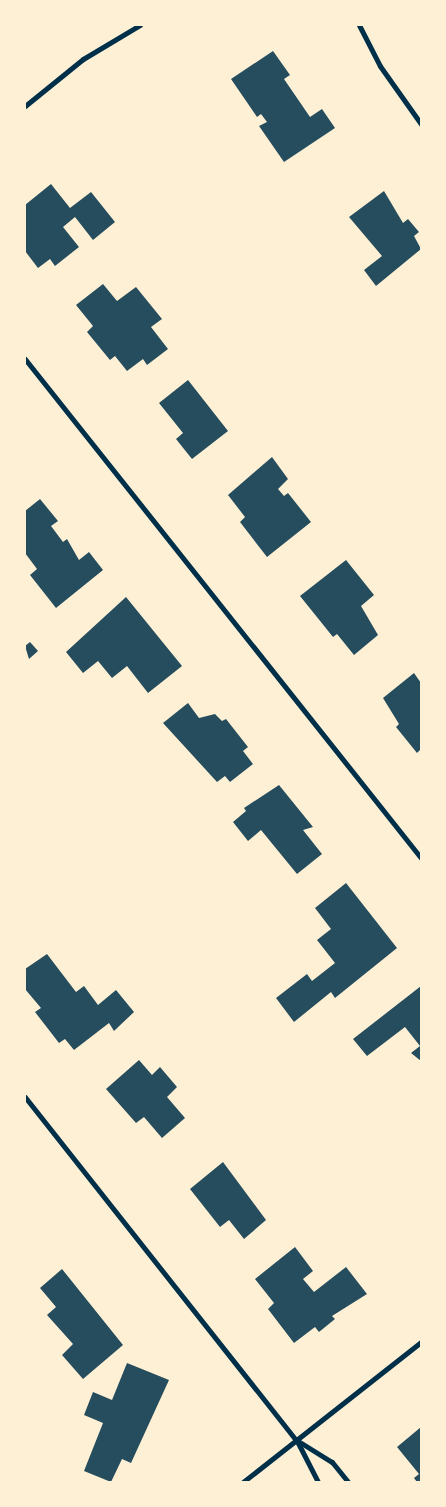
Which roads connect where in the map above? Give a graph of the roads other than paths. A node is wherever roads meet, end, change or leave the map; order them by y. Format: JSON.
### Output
{"nodes":[{"id":1,"x":140,"y":25,"type":"edge"},
{"id":2,"x":359,"y":25,"type":"edge"},
{"id":3,"x":25,"y":106,"type":"edge"},
{"id":4,"x":421,"y":124,"type":"edge"},
{"id":5,"x":25,"y":359,"type":"edge"},
{"id":6,"x":421,"y":858,"type":"edge"},
{"id":7,"x":25,"y":1098,"type":"edge"},
{"id":8,"x":421,"y":1342,"type":"edge"},
{"id":9,"x":297,"y":1441,"type":"junction"},
{"id":10,"x":243,"y":1482,"type":"edge"},
{"id":11,"x":318,"y":1482,"type":"edge"},
{"id":12,"x":348,"y":1482,"type":"edge"}],
"edges":[{"from":1,"to":3,"type":"street"},
{"from":2,"to":4,"type":"street"},
{"from":5,"to":6,"type":"street"},
{"from":7,"to":9,"type":"street"},
{"from":8,"to":9,"type":"street"},
{"from":9,"to":10,"type":"street"},
{"from":9,"to":11,"type":"street"},
{"from":9,"to":12,"type":"street"}]}
